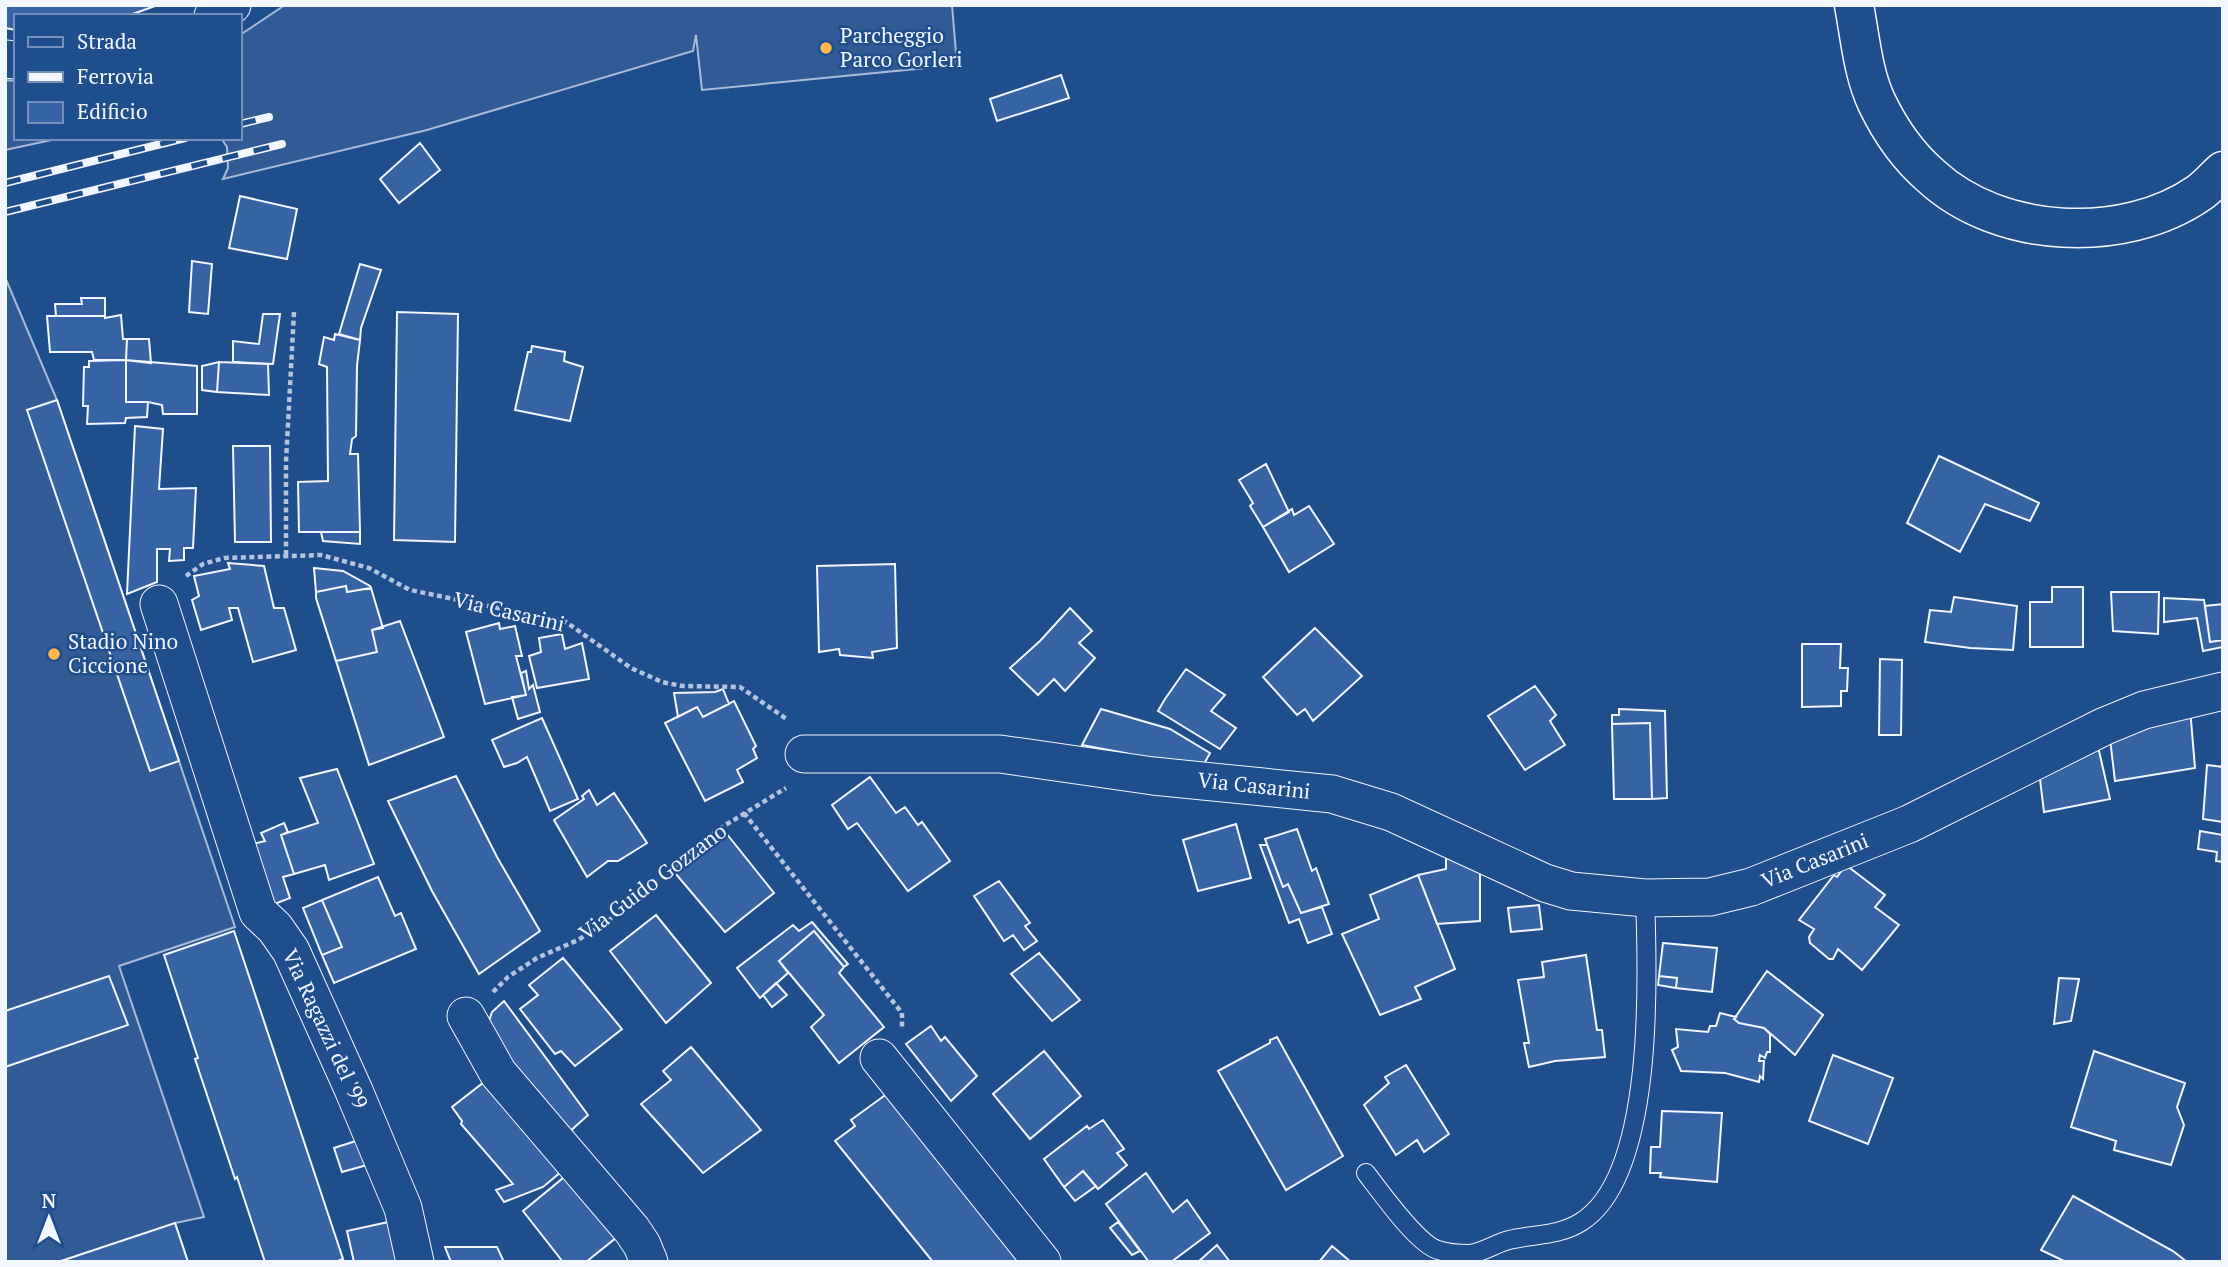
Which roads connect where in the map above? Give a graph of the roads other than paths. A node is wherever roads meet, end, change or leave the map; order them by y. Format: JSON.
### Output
{"nodes":[{"id":1,"x":232,"y":5,"type":"edge"},
{"id":2,"x":1854,"y":5,"type":"edge"},
{"id":3,"x":216,"y":14,"type":"edge"},
{"id":4,"x":2223,"y":171,"type":"edge"},
{"id":5,"x":159,"y":604,"type":"road end"},
{"id":6,"x":2223,"y":691,"type":"edge"},
{"id":7,"x":804,"y":754,"type":"road end"},
{"id":8,"x":1645,"y":898,"type":"junction"},
{"id":9,"x":466,"y":1016,"type":"road end"},
{"id":10,"x":879,"y":1058,"type":"road end"},
{"id":11,"x":1366,"y":1173,"type":"dead end"},
{"id":12,"x":415,"y":1262,"type":"edge"},
{"id":13,"x":649,"y":1262,"type":"edge"},
{"id":14,"x":1042,"y":1262,"type":"edge"}],
"edges":[{"from":1,"to":3,"type":"street"},
{"from":2,"to":4,"type":"highway"},
{"from":5,"to":12,"type":"street","name":"Via Ragazzi del '99"},
{"from":6,"to":8,"type":"street","name":"Via Casarini"},
{"from":7,"to":8,"type":"street","name":"Via Casarini"},
{"from":8,"to":11,"type":"lane"},
{"from":9,"to":13,"type":"street"},
{"from":10,"to":14,"type":"street"}]}
